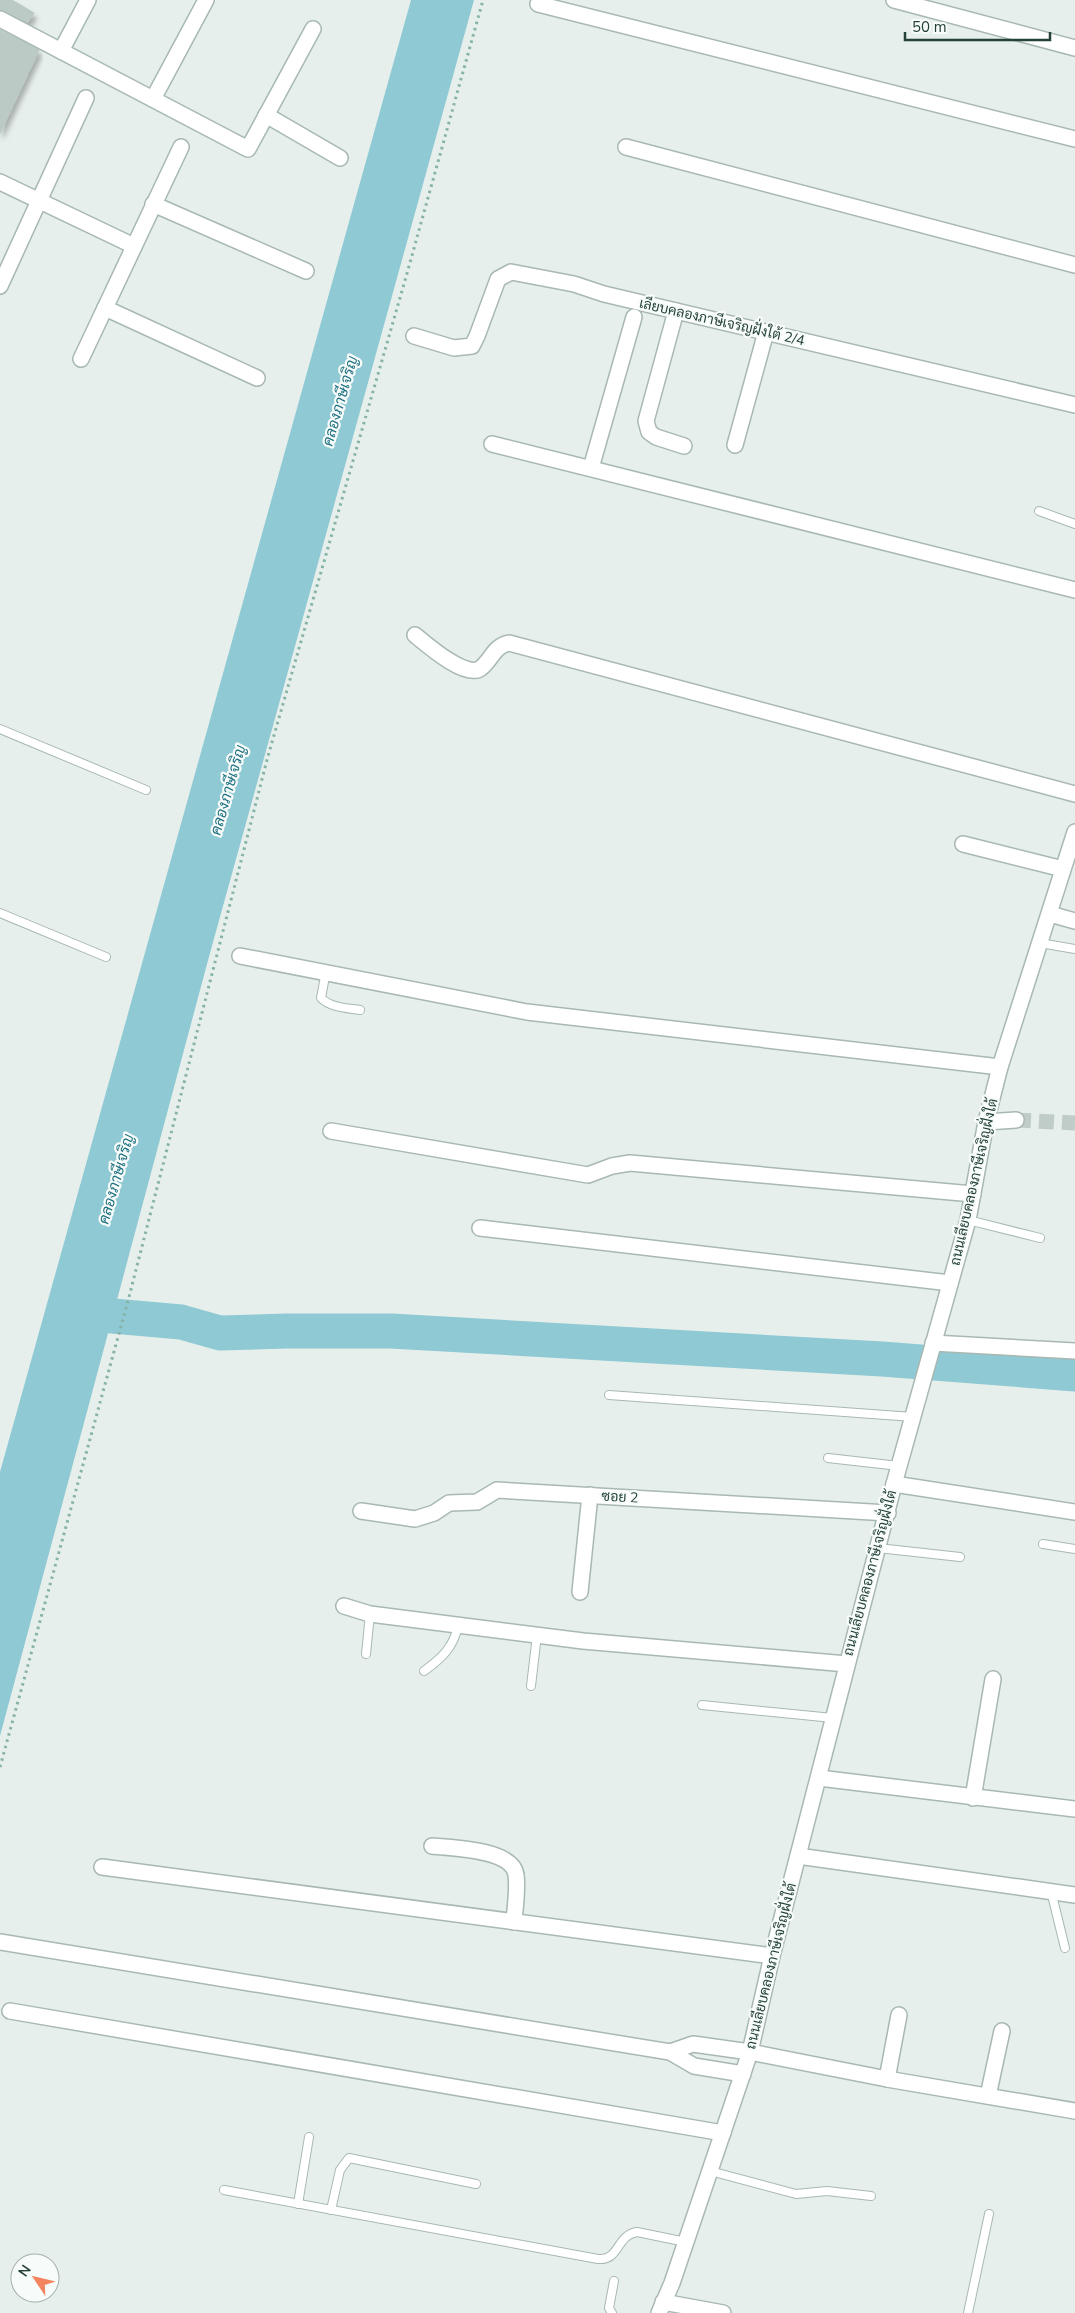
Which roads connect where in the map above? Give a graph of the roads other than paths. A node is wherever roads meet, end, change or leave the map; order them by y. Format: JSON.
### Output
{"nodes":[{"id":1,"x":88,"y":0,"type":"edge"},
{"id":2,"x":206,"y":0,"type":"edge"},
{"id":3,"x":894,"y":0,"type":"edge"},
{"id":4,"x":538,"y":4,"type":"dead end"},
{"id":5,"x":0,"y":19,"type":"edge"},
{"id":6,"x":313,"y":30,"type":"dead end"},
{"id":7,"x":1075,"y":48,"type":"edge"},
{"id":8,"x":60,"y":51,"type":"junction"},
{"id":9,"x":86,"y":98,"type":"dead end"},
{"id":10,"x":153,"y":99,"type":"junction"},
{"id":11,"x":266,"y":115,"type":"junction"},
{"id":12,"x":1075,"y":139,"type":"edge"},
{"id":13,"x":180,"y":147,"type":"dead end"},
{"id":14,"x":626,"y":147,"type":"dead end"},
{"id":15,"x":340,"y":158,"type":"dead end"},
{"id":16,"x":0,"y":182,"type":"edge"},
{"id":17,"x":40,"y":201,"type":"junction"},
{"id":18,"x":153,"y":204,"type":"junction"},
{"id":19,"x":134,"y":246,"type":"junction"},
{"id":20,"x":1075,"y":265,"type":"edge"},
{"id":21,"x":306,"y":272,"type":"dead end"},
{"id":22,"x":0,"y":286,"type":"edge"},
{"id":23,"x":105,"y":308,"type":"junction"},
{"id":24,"x":676,"y":311,"type":"junction"},
{"id":25,"x":634,"y":317,"type":"dead end"},
{"id":26,"x":766,"y":332,"type":"junction"},
{"id":27,"x":414,"y":336,"type":"dead end"},
{"id":28,"x":81,"y":359,"type":"dead end"},
{"id":29,"x":257,"y":378,"type":"dead end"},
{"id":30,"x":1075,"y":405,"type":"edge"},
{"id":31,"x":492,"y":444,"type":"dead end"},
{"id":32,"x":735,"y":445,"type":"dead end"},
{"id":33,"x":684,"y":446,"type":"dead end"},
{"id":34,"x":591,"y":468,"type":"junction"},
{"id":35,"x":1039,"y":511,"type":"dead end"},
{"id":36,"x":1075,"y":524,"type":"edge"},
{"id":37,"x":1075,"y":590,"type":"edge"},
{"id":38,"x":415,"y":635,"type":"dead end"},
{"id":39,"x":0,"y":729,"type":"edge"},
{"id":40,"x":146,"y":790,"type":"dead end"},
{"id":41,"x":1075,"y":794,"type":"edge"},
{"id":42,"x":1075,"y":832,"type":"edge"},
{"id":43,"x":963,"y":844,"type":"dead end"},
{"id":44,"x":1063,"y":869,"type":"junction"},
{"id":45,"x":0,"y":913,"type":"edge"},
{"id":46,"x":1050,"y":914,"type":"junction"},
{"id":47,"x":1075,"y":920,"type":"edge"},
{"id":48,"x":1040,"y":943,"type":"junction"},
{"id":49,"x":1075,"y":949,"type":"edge"},
{"id":50,"x":240,"y":956,"type":"dead end"},
{"id":51,"x":106,"y":957,"type":"dead end"},
{"id":52,"x":326,"y":972,"type":"junction"},
{"id":53,"x":360,"y":1010,"type":"dead end"},
{"id":54,"x":1000,"y":1067,"type":"junction"},
{"id":55,"x":1016,"y":1120,"type":"tunnel mouth"},
{"id":56,"x":986,"y":1122,"type":"junction"},
{"id":57,"x":331,"y":1132,"type":"dead end"},
{"id":58,"x":973,"y":1194,"type":"junction"},
{"id":59,"x":968,"y":1220,"type":"junction"},
{"id":60,"x":480,"y":1228,"type":"dead end"},
{"id":61,"x":1040,"y":1238,"type":"dead end"},
{"id":62,"x":950,"y":1283,"type":"junction"},
{"id":63,"x":932,"y":1347,"type":"junction"},
{"id":64,"x":1075,"y":1351,"type":"edge"},
{"id":65,"x":609,"y":1395,"type":"dead end"},
{"id":66,"x":914,"y":1417,"type":"junction"},
{"id":67,"x":828,"y":1458,"type":"dead end"},
{"id":68,"x":899,"y":1466,"type":"junction"},
{"id":69,"x":894,"y":1484,"type":"junction"},
{"id":70,"x":590,"y":1495,"type":"junction"},
{"id":71,"x":361,"y":1511,"type":"dead end"},
{"id":72,"x":1075,"y":1512,"type":"edge"},
{"id":73,"x":888,"y":1513,"type":"junction"},
{"id":74,"x":1043,"y":1544,"type":"dead end"},
{"id":75,"x":878,"y":1548,"type":"junction"},
{"id":76,"x":1075,"y":1549,"type":"edge"},
{"id":77,"x":960,"y":1557,"type":"dead end"},
{"id":78,"x":580,"y":1592,"type":"dead end"},
{"id":79,"x":344,"y":1606,"type":"dead end"},
{"id":80,"x":370,"y":1614,"type":"junction"},
{"id":81,"x":458,"y":1625,"type":"junction"},
{"id":82,"x":537,"y":1635,"type":"junction"},
{"id":83,"x":366,"y":1654,"type":"dead end"},
{"id":84,"x":847,"y":1664,"type":"junction"},
{"id":85,"x":424,"y":1671,"type":"dead end"},
{"id":86,"x":993,"y":1679,"type":"dead end"},
{"id":87,"x":531,"y":1686,"type":"dead end"},
{"id":88,"x":702,"y":1705,"type":"dead end"},
{"id":89,"x":833,"y":1718,"type":"junction"},
{"id":90,"x":819,"y":1778,"type":"junction"},
{"id":91,"x":973,"y":1798,"type":"junction"},
{"id":92,"x":1075,"y":1809,"type":"edge"},
{"id":93,"x":432,"y":1846,"type":"dead end"},
{"id":94,"x":798,"y":1856,"type":"junction"},
{"id":95,"x":102,"y":1867,"type":"dead end"},
{"id":96,"x":1050,"y":1891,"type":"junction"},
{"id":97,"x":1075,"y":1895,"type":"edge"},
{"id":98,"x":514,"y":1922,"type":"junction"},
{"id":99,"x":0,"y":1942,"type":"edge"},
{"id":100,"x":1065,"y":1948,"type":"dead end"},
{"id":101,"x":772,"y":1956,"type":"junction"},
{"id":102,"x":10,"y":2012,"type":"dead end"},
{"id":103,"x":899,"y":2014,"type":"dead end"},
{"id":104,"x":1002,"y":2030,"type":"dead end"},
{"id":105,"x":670,"y":2052,"type":"junction"},
{"id":106,"x":750,"y":2052,"type":"junction"},
{"id":107,"x":743,"y":2074,"type":"junction"},
{"id":108,"x":887,"y":2079,"type":"junction"},
{"id":109,"x":988,"y":2096,"type":"junction"},
{"id":110,"x":1075,"y":2111,"type":"edge"},
{"id":111,"x":723,"y":2134,"type":"junction"},
{"id":112,"x":309,"y":2137,"type":"dead end"},
{"id":113,"x":710,"y":2170,"type":"junction"},
{"id":114,"x":476,"y":2184,"type":"dead end"},
{"id":115,"x":224,"y":2190,"type":"dead end"},
{"id":116,"x":871,"y":2196,"type":"dead end"},
{"id":117,"x":298,"y":2204,"type":"junction"},
{"id":118,"x":331,"y":2210,"type":"junction"},
{"id":119,"x":989,"y":2214,"type":"dead end"},
{"id":120,"x":686,"y":2242,"type":"junction"},
{"id":121,"x":614,"y":2281,"type":"dead end"},
{"id":122,"x":661,"y":2308,"type":"edge"},
{"id":123,"x":612,"y":2313,"type":"edge"},
{"id":124,"x":723,"y":2313,"type":"edge"},
{"id":125,"x":968,"y":2313,"type":"edge"}],
"edges":[{"from":1,"to":8,"type":"street"},
{"from":2,"to":10,"type":"street"},
{"from":3,"to":7,"type":"street"},
{"from":4,"to":12,"type":"street"},
{"from":5,"to":8,"type":"street"},
{"from":6,"to":11,"type":"street"},
{"from":8,"to":10,"type":"street"},
{"from":9,"to":17,"type":"street"},
{"from":10,"to":11,"type":"street"},
{"from":11,"to":15,"type":"street"},
{"from":13,"to":18,"type":"street"},
{"from":14,"to":20,"type":"street"},
{"from":16,"to":17,"type":"street"},
{"from":17,"to":19,"type":"street"},
{"from":17,"to":22,"type":"street"},
{"from":18,"to":19,"type":"street"},
{"from":18,"to":21,"type":"street"},
{"from":19,"to":23,"type":"street"},
{"from":23,"to":28,"type":"street"},
{"from":23,"to":29,"type":"street"},
{"from":24,"to":26,"type":"street","name":"เลียบคลองภาษีเจริญฝั่งใต้ 2/4"},
{"from":24,"to":27,"type":"street","name":"เลียบคลองภาษีเจริญฝั่งใต้ 2/4"},
{"from":24,"to":33,"type":"street"},
{"from":25,"to":34,"type":"street"},
{"from":26,"to":30,"type":"street","name":"เลียบคลองภาษีเจริญฝั่งใต้ 2/4"},
{"from":26,"to":32,"type":"street"},
{"from":31,"to":34,"type":"street"},
{"from":34,"to":37,"type":"street"},
{"from":35,"to":36,"type":"lane"},
{"from":38,"to":41,"type":"street"},
{"from":39,"to":40,"type":"lane"},
{"from":42,"to":44,"type":"street","name":"ถนนเลียบคลองภาษีเจริญฝั่งใต้"},
{"from":43,"to":44,"type":"street"},
{"from":44,"to":46,"type":"street","name":"ถนนเลียบคลองภาษีเจริญฝั่งใต้"},
{"from":45,"to":51,"type":"lane"},
{"from":46,"to":47,"type":"street"},
{"from":46,"to":48,"type":"street","name":"ถนนเลียบคลองภาษีเจริญฝั่งใต้"},
{"from":48,"to":49,"type":"lane"},
{"from":48,"to":54,"type":"street","name":"ถนนเลียบคลองภาษีเจริญฝั่งใต้"},
{"from":50,"to":52,"type":"street"},
{"from":52,"to":53,"type":"lane"},
{"from":52,"to":54,"type":"street"},
{"from":54,"to":56,"type":"street","name":"ถนนเลียบคลองภาษีเจริญฝั่งใต้"},
{"from":55,"to":56,"type":"street"},
{"from":56,"to":58,"type":"street","name":"ถนนเลียบคลองภาษีเจริญฝั่งใต้"},
{"from":57,"to":58,"type":"street"},
{"from":58,"to":59,"type":"street","name":"ถนนเลียบคลองภาษีเจริญฝั่งใต้"},
{"from":59,"to":61,"type":"lane"},
{"from":59,"to":62,"type":"street","name":"ถนนเลียบคลองภาษีเจริญฝั่งใต้"},
{"from":60,"to":62,"type":"street"},
{"from":62,"to":63,"type":"street","name":"ถนนเลียบคลองภาษีเจริญฝั่งใต้"},
{"from":63,"to":64,"type":"street"},
{"from":63,"to":66,"type":"street","name":"ถนนเลียบคลองภาษีเจริญฝั่งใต้"},
{"from":65,"to":66,"type":"lane"},
{"from":66,"to":68,"type":"street","name":"ถนนเลียบคลองภาษีเจริญฝั่งใต้"},
{"from":67,"to":68,"type":"lane"},
{"from":68,"to":69,"type":"street","name":"ถนนเลียบคลองภาษีเจริญฝั่งใต้"},
{"from":69,"to":72,"type":"street"},
{"from":69,"to":73,"type":"street","name":"ถนนเลียบคลองภาษีเจริญฝั่งใต้"},
{"from":70,"to":71,"type":"street","name":"ซอย 2"},
{"from":70,"to":73,"type":"street","name":"ซอย 2"},
{"from":70,"to":78,"type":"street"},
{"from":73,"to":75,"type":"street","name":"ถนนเลียบคลองภาษีเจริญฝั่งใต้"},
{"from":74,"to":76,"type":"lane"},
{"from":75,"to":77,"type":"lane"},
{"from":75,"to":84,"type":"street","name":"ถนนเลียบคลองภาษีเจริญฝั่งใต้"},
{"from":79,"to":80,"type":"street"},
{"from":80,"to":81,"type":"street"},
{"from":80,"to":83,"type":"lane"},
{"from":81,"to":82,"type":"street"},
{"from":81,"to":85,"type":"lane"},
{"from":82,"to":84,"type":"street"},
{"from":82,"to":87,"type":"lane"},
{"from":84,"to":89,"type":"street","name":"ถนนเลียบคลองภาษีเจริญฝั่งใต้"},
{"from":86,"to":91,"type":"street"},
{"from":88,"to":89,"type":"lane"},
{"from":89,"to":90,"type":"street","name":"ถนนเลียบคลองภาษีเจริญฝั่งใต้"},
{"from":90,"to":91,"type":"street"},
{"from":90,"to":94,"type":"street","name":"ถนนเลียบคลองภาษีเจริญฝั่งใต้"},
{"from":91,"to":92,"type":"street"},
{"from":93,"to":98,"type":"street"},
{"from":94,"to":96,"type":"street"},
{"from":94,"to":101,"type":"street","name":"ถนนเลียบคลองภาษีเจริญฝั่งใต้"},
{"from":95,"to":98,"type":"street"},
{"from":96,"to":97,"type":"street"},
{"from":96,"to":100,"type":"lane"},
{"from":98,"to":101,"type":"street"},
{"from":99,"to":105,"type":"street"},
{"from":101,"to":106,"type":"street","name":"ถนนเลียบคลองภาษีเจริญฝั่งใต้"},
{"from":102,"to":111,"type":"street"},
{"from":103,"to":108,"type":"street"},
{"from":104,"to":109,"type":"street"},
{"from":105,"to":106,"type":"street"},
{"from":105,"to":107,"type":"street"},
{"from":106,"to":107,"type":"street","name":"ถนนเลียบคลองภาษีเจริญฝั่งใต้"},
{"from":106,"to":108,"type":"street"},
{"from":107,"to":111,"type":"street","name":"ถนนเลียบคลองภาษีเจริญฝั่งใต้"},
{"from":108,"to":109,"type":"street"},
{"from":109,"to":110,"type":"street"},
{"from":111,"to":113,"type":"street","name":"ถนนเลียบคลองภาษีเจริญฝั่งใต้"},
{"from":112,"to":117,"type":"lane"},
{"from":113,"to":116,"type":"lane"},
{"from":113,"to":120,"type":"street","name":"ถนนเลียบคลองภาษีเจริญฝั่งใต้"},
{"from":114,"to":118,"type":"lane"},
{"from":115,"to":117,"type":"lane"},
{"from":117,"to":118,"type":"lane"},
{"from":118,"to":120,"type":"lane"},
{"from":119,"to":125,"type":"lane"},
{"from":120,"to":122,"type":"street","name":"ถนนเลียบคลองภาษีเจริญฝั่งใต้"},
{"from":121,"to":123,"type":"lane"},
{"from":122,"to":124,"type":"street"}]}
